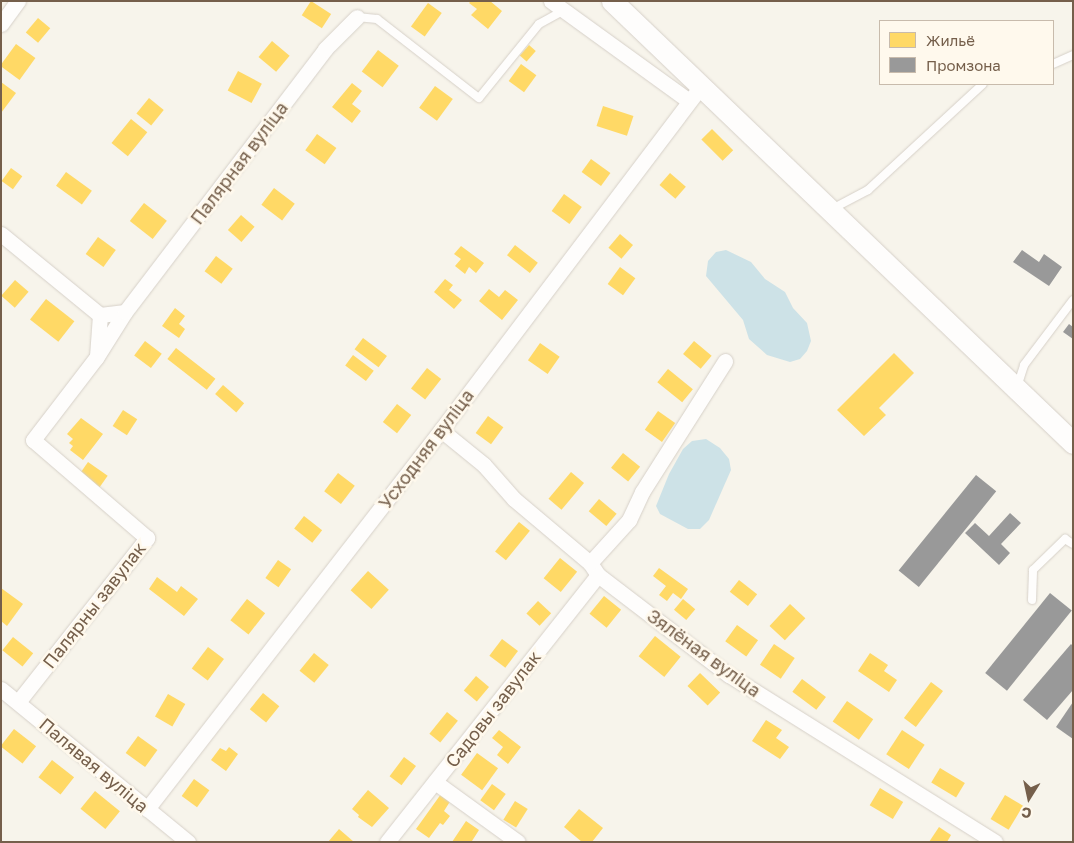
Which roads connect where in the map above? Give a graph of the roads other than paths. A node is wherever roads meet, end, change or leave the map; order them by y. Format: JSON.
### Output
{"nodes":[{"id":1,"x":18,"y":1,"type":"edge"},
{"id":2,"x":612,"y":1,"type":"edge"},
{"id":3,"x":557,"y":6,"type":"edge"},
{"id":4,"x":356,"y":17,"type":"joint"},
{"id":5,"x":1,"y":24,"type":"edge"},
{"id":6,"x":1073,"y":55,"type":"edge"},
{"id":7,"x":1054,"y":64,"type":"edge"},
{"id":8,"x":982,"y":85,"type":"edge"},
{"id":9,"x":694,"y":93,"type":"junction"},
{"id":10,"x":829,"y":211,"type":"junction"},
{"id":11,"x":1,"y":234,"type":"edge"},
{"id":12,"x":1073,"y":300,"type":"edge"},
{"id":13,"x":125,"y":312,"type":"junction"},
{"id":14,"x":100,"y":315,"type":"junction"},
{"id":15,"x":96,"y":358,"type":"junction"},
{"id":16,"x":725,"y":361,"type":"dead end"},
{"id":17,"x":1017,"y":389,"type":"junction"},
{"id":18,"x":441,"y":430,"type":"junction"},
{"id":19,"x":1073,"y":443,"type":"edge"},
{"id":20,"x":1073,"y":544,"type":"edge"},
{"id":21,"x":594,"y":569,"type":"junction"},
{"id":22,"x":1032,"y":600,"type":"dead end"},
{"id":23,"x":1,"y":689,"type":"edge"},
{"id":24,"x":18,"y":702,"type":"junction"},
{"id":25,"x":435,"y":782,"type":"junction"},
{"id":26,"x":147,"y":809,"type":"junction"},
{"id":27,"x":188,"y":842,"type":"edge"},
{"id":28,"x":387,"y":842,"type":"edge"},
{"id":29,"x":518,"y":842,"type":"edge"},
{"id":30,"x":995,"y":842,"type":"edge"}],
"edges":[{"from":1,"to":5,"type":"street"},
{"from":2,"to":9,"type":"street"},
{"from":3,"to":4,"type":"lane"},
{"from":3,"to":9,"type":"street"},
{"from":4,"to":13,"type":"street","name":"Палярная вуліца"},
{"from":6,"to":7,"type":"lane"},
{"from":8,"to":10,"type":"lane"},
{"from":9,"to":10,"type":"street"},
{"from":9,"to":18,"type":"street","name":"Усходняя вуліца"},
{"from":10,"to":17,"type":"street"},
{"from":11,"to":14,"type":"street"},
{"from":12,"to":17,"type":"lane"},
{"from":13,"to":14,"type":"street"},
{"from":13,"to":15,"type":"street","name":"Палярны завулак"},
{"from":14,"to":15,"type":"street"},
{"from":15,"to":24,"type":"street","name":"Палярны завулак"},
{"from":16,"to":21,"type":"street","name":"Садовы завулак"},
{"from":17,"to":19,"type":"street"},
{"from":18,"to":21,"type":"street","name":"Зялёная вуліца"},
{"from":18,"to":26,"type":"street","name":"Усходняя вуліца"},
{"from":20,"to":22,"type":"lane"},
{"from":21,"to":25,"type":"street","name":"Садовы завулак"},
{"from":21,"to":30,"type":"street","name":"Зялёная вуліца"},
{"from":23,"to":24,"type":"street","name":"Палявая вуліца"},
{"from":24,"to":26,"type":"street","name":"Палявая вуліца"},
{"from":25,"to":28,"type":"street","name":"Садовы завулак"},
{"from":25,"to":29,"type":"street"},
{"from":26,"to":27,"type":"street","name":"Палявая вуліца"}]}
